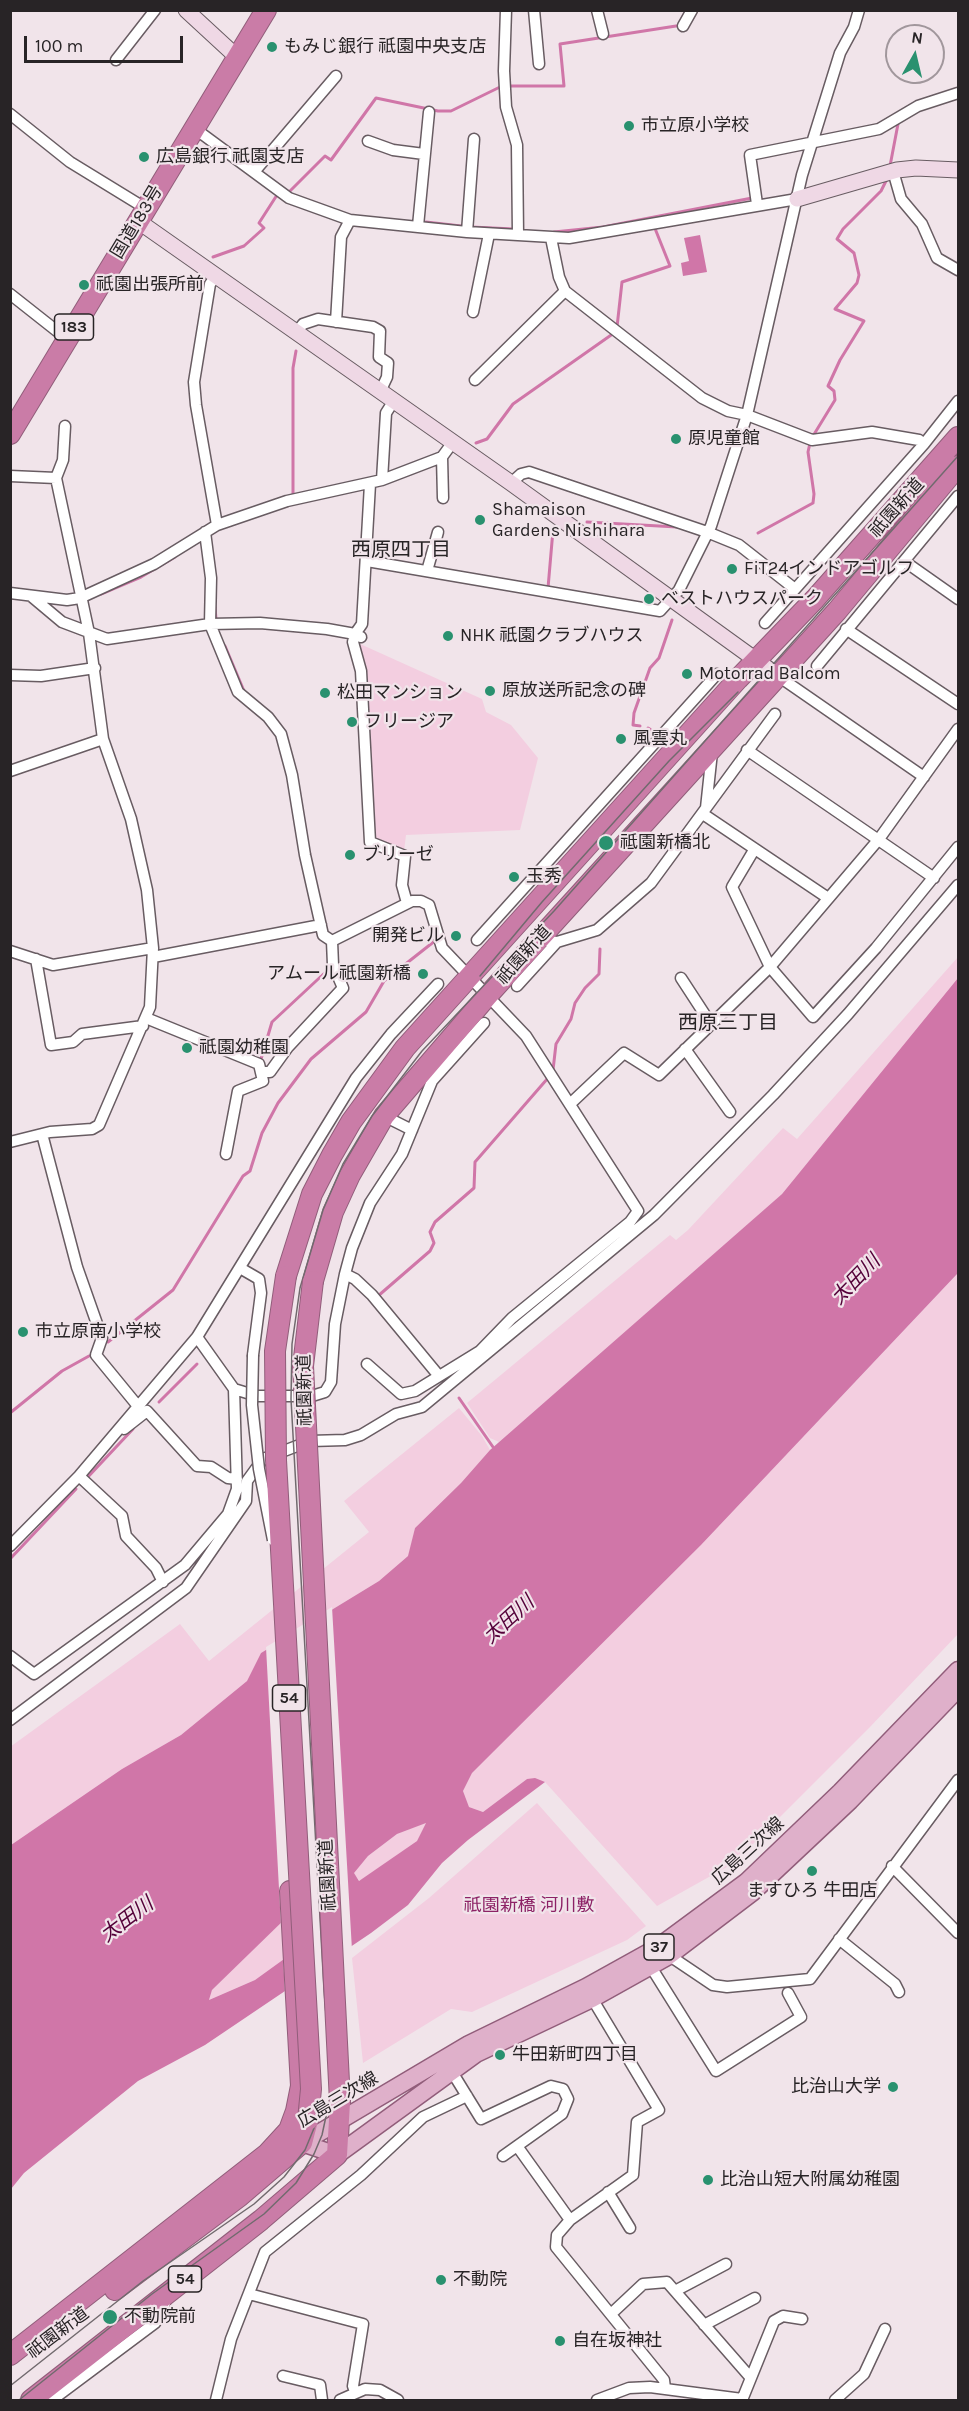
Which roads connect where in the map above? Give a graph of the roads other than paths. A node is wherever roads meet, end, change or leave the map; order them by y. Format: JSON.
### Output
{"nodes":[{"id":1,"x":155,"y":10,"type":"edge"},
{"id":2,"x":186,"y":10,"type":"edge"},
{"id":3,"x":266,"y":10,"type":"edge"},
{"id":4,"x":506,"y":10,"type":"edge"},
{"id":5,"x":534,"y":10,"type":"edge"},
{"id":6,"x":597,"y":10,"type":"edge"},
{"id":7,"x":692,"y":10,"type":"edge"},
{"id":8,"x":859,"y":10,"type":"edge"},
{"id":9,"x":682,"y":26,"type":"dead end"},
{"id":10,"x":603,"y":34,"type":"dead end"},
{"id":11,"x":238,"y":58,"type":"junction"},
{"id":12,"x":116,"y":60,"type":"dead end"},
{"id":13,"x":539,"y":64,"type":"dead end"},
{"id":14,"x":336,"y":76,"type":"dead end"},
{"id":15,"x":958,"y":93,"type":"edge"},
{"id":16,"x":429,"y":112,"type":"dead end"},
{"id":17,"x":10,"y":114,"type":"edge"},
{"id":18,"x":194,"y":128,"type":"junction"},
{"id":19,"x":474,"y":139,"type":"dead end"},
{"id":20,"x":368,"y":141,"type":"dead end"},
{"id":21,"x":814,"y":144,"type":"junction"},
{"id":22,"x":424,"y":154,"type":"junction"},
{"id":23,"x":958,"y":170,"type":"edge"},
{"id":24,"x":893,"y":171,"type":"junction"},
{"id":25,"x":254,"y":172,"type":"junction"},
{"id":26,"x":797,"y":199,"type":"junction"},
{"id":27,"x":757,"y":204,"type":"junction"},
{"id":28,"x":141,"y":214,"type":"junction"},
{"id":29,"x":350,"y":220,"type":"junction"},
{"id":30,"x":418,"y":226,"type":"junction"},
{"id":31,"x":467,"y":232,"type":"junction"},
{"id":32,"x":489,"y":234,"type":"junction"},
{"id":33,"x":518,"y":235,"type":"junction"},
{"id":34,"x":551,"y":238,"type":"junction"},
{"id":35,"x":958,"y":270,"type":"edge"},
{"id":36,"x":216,"y":276,"type":"junction"},
{"id":37,"x":565,"y":291,"type":"junction"},
{"id":38,"x":10,"y":294,"type":"edge"},
{"id":39,"x":473,"y":312,"type":"dead end"},
{"id":40,"x":336,"y":322,"type":"junction"},
{"id":41,"x":297,"y":333,"type":"junction"},
{"id":42,"x":67,"y":339,"type":"junction"},
{"id":43,"x":475,"y":380,"type":"dead end"},
{"id":44,"x":380,"y":392,"type":"junction"},
{"id":45,"x":958,"y":400,"type":"edge"},
{"id":46,"x":393,"y":402,"type":"junction"},
{"id":47,"x":747,"y":415,"type":"junction"},
{"id":48,"x":65,"y":426,"type":"dead end"},
{"id":49,"x":934,"y":432,"type":"junction"},
{"id":50,"x":10,"y":434,"type":"edge"},
{"id":51,"x":958,"y":437,"type":"edge"},
{"id":52,"x":453,"y":442,"type":"junction"},
{"id":53,"x":924,"y":444,"type":"junction"},
{"id":54,"x":442,"y":457,"type":"junction"},
{"id":55,"x":958,"y":466,"type":"edge"},
{"id":56,"x":934,"y":467,"type":"junction"},
{"id":57,"x":10,"y":476,"type":"edge"},
{"id":58,"x":56,"y":478,"type":"junction"},
{"id":59,"x":382,"y":480,"type":"junction"},
{"id":60,"x":511,"y":483,"type":"junction"},
{"id":61,"x":370,"y":484,"type":"junction"},
{"id":62,"x":958,"y":495,"type":"edge"},
{"id":63,"x":442,"y":498,"type":"dead end"},
{"id":64,"x":217,"y":525,"type":"junction"},
{"id":65,"x":205,"y":532,"type":"junction"},
{"id":66,"x":438,"y":532,"type":"dead end"},
{"id":67,"x":707,"y":532,"type":"junction"},
{"id":68,"x":368,"y":561,"type":"junction"},
{"id":69,"x":904,"y":561,"type":"junction"},
{"id":70,"x":811,"y":571,"type":"junction"},
{"id":71,"x":427,"y":572,"type":"junction"},
{"id":72,"x":795,"y":589,"type":"junction"},
{"id":73,"x":10,"y":593,"type":"edge"},
{"id":74,"x":31,"y":596,"type":"junction"},
{"id":75,"x":80,"y":598,"type":"junction"},
{"id":76,"x":958,"y":598,"type":"edge"},
{"id":77,"x":670,"y":599,"type":"junction"},
{"id":78,"x":815,"y":599,"type":"junction"},
{"id":79,"x":861,"y":612,"type":"junction"},
{"id":80,"x":842,"y":620,"type":"junction"},
{"id":81,"x":765,"y":623,"type":"dead end"},
{"id":82,"x":210,"y":624,"type":"junction"},
{"id":83,"x":89,"y":633,"type":"junction"},
{"id":84,"x":358,"y":636,"type":"junction"},
{"id":85,"x":757,"y":661,"type":"junction"},
{"id":86,"x":817,"y":666,"type":"dead end"},
{"id":87,"x":95,"y":668,"type":"junction"},
{"id":88,"x":717,"y":674,"type":"dead end"},
{"id":89,"x":10,"y":675,"type":"edge"},
{"id":90,"x":778,"y":676,"type":"junction"},
{"id":91,"x":958,"y":705,"type":"edge"},
{"id":92,"x":775,"y":714,"type":"dead end"},
{"id":93,"x":958,"y":729,"type":"edge"},
{"id":94,"x":104,"y":739,"type":"junction"},
{"id":95,"x":659,"y":739,"type":"junction"},
{"id":96,"x":685,"y":740,"type":"junction"},
{"id":97,"x":713,"y":745,"type":"junction"},
{"id":98,"x":747,"y":750,"type":"junction"},
{"id":99,"x":10,"y":771,"type":"edge"},
{"id":100,"x":924,"y":777,"type":"junction"},
{"id":101,"x":704,"y":812,"type":"junction"},
{"id":102,"x":879,"y":839,"type":"junction"},
{"id":103,"x":958,"y":847,"type":"edge"},
{"id":104,"x":754,"y":850,"type":"junction"},
{"id":105,"x":934,"y":878,"type":"junction"},
{"id":106,"x":958,"y":885,"type":"edge"},
{"id":107,"x":519,"y":895,"type":"junction"},
{"id":108,"x":828,"y":898,"type":"junction"},
{"id":109,"x":407,"y":903,"type":"junction"},
{"id":110,"x":519,"y":923,"type":"junction"},
{"id":111,"x":321,"y":925,"type":"junction"},
{"id":112,"x":477,"y":940,"type":"dead end"},
{"id":113,"x":332,"y":941,"type":"junction"},
{"id":114,"x":548,"y":941,"type":"junction"},
{"id":115,"x":10,"y":951,"type":"edge"},
{"id":116,"x":153,"y":952,"type":"junction"},
{"id":117,"x":36,"y":959,"type":"junction"},
{"id":118,"x":770,"y":967,"type":"junction"},
{"id":119,"x":470,"y":977,"type":"junction"},
{"id":120,"x":681,"y":978,"type":"dead end"},
{"id":121,"x":438,"y":984,"type":"dead end"},
{"id":122,"x":517,"y":986,"type":"dead end"},
{"id":123,"x":489,"y":994,"type":"junction"},
{"id":124,"x":144,"y":1022,"type":"junction"},
{"id":125,"x":484,"y":1023,"type":"dead end"},
{"id":126,"x":711,"y":1024,"type":"junction"},
{"id":127,"x":405,"y":1048,"type":"junction"},
{"id":128,"x":685,"y":1049,"type":"junction"},
{"id":129,"x":374,"y":1054,"type":"junction"},
{"id":130,"x":262,"y":1072,"type":"junction"},
{"id":131,"x":570,"y":1104,"type":"junction"},
{"id":132,"x":730,"y":1112,"type":"dead end"},
{"id":133,"x":384,"y":1116,"type":"junction"},
{"id":134,"x":412,"y":1130,"type":"junction"},
{"id":135,"x":42,"y":1134,"type":"junction"},
{"id":136,"x":10,"y":1142,"type":"edge"},
{"id":137,"x":226,"y":1154,"type":"dead end"},
{"id":138,"x":240,"y":1268,"type":"junction"},
{"id":139,"x":345,"y":1274,"type":"junction"},
{"id":140,"x":197,"y":1337,"type":"junction"},
{"id":141,"x":367,"y":1364,"type":"dead end"},
{"id":142,"x":439,"y":1376,"type":"junction"},
{"id":143,"x":234,"y":1389,"type":"junction"},
{"id":144,"x":137,"y":1405,"type":"junction"},
{"id":145,"x":120,"y":1426,"type":"junction"},
{"id":146,"x":79,"y":1476,"type":"junction"},
{"id":147,"x":237,"y":1479,"type":"junction"},
{"id":148,"x":10,"y":1546,"type":"edge"},
{"id":149,"x":282,"y":1566,"type":"junction"},
{"id":150,"x":163,"y":1582,"type":"junction"},
{"id":151,"x":284,"y":1602,"type":"junction"},
{"id":152,"x":10,"y":1656,"type":"edge"},
{"id":153,"x":958,"y":1670,"type":"edge"},
{"id":154,"x":958,"y":1689,"type":"edge"},
{"id":155,"x":10,"y":1720,"type":"edge"},
{"id":156,"x":958,"y":1780,"type":"edge"},
{"id":157,"x":892,"y":1866,"type":"junction"},
{"id":158,"x":958,"y":1933,"type":"edge"},
{"id":159,"x":839,"y":1940,"type":"junction"},
{"id":160,"x":664,"y":1952,"type":"junction"},
{"id":161,"x":651,"y":1966,"type":"junction"},
{"id":162,"x":899,"y":1992,"type":"dead end"},
{"id":163,"x":589,"y":1993,"type":"junction"},
{"id":164,"x":788,"y":1993,"type":"dead end"},
{"id":165,"x":448,"y":2065,"type":"junction"},
{"id":166,"x":342,"y":2094,"type":"junction"},
{"id":167,"x":467,"y":2096,"type":"junction"},
{"id":168,"x":369,"y":2104,"type":"junction"},
{"id":169,"x":340,"y":2122,"type":"junction"},
{"id":170,"x":296,"y":2136,"type":"junction"},
{"id":171,"x":517,"y":2146,"type":"junction"},
{"id":172,"x":337,"y":2155,"type":"junction"},
{"id":173,"x":503,"y":2156,"type":"dead end"},
{"id":174,"x":608,"y":2192,"type":"junction"},
{"id":175,"x":570,"y":2220,"type":"junction"},
{"id":176,"x":630,"y":2228,"type":"dead end"},
{"id":177,"x":726,"y":2265,"type":"dead end"},
{"id":178,"x":675,"y":2291,"type":"junction"},
{"id":179,"x":249,"y":2294,"type":"junction"},
{"id":180,"x":755,"y":2298,"type":"dead end"},
{"id":181,"x":611,"y":2314,"type":"junction"},
{"id":182,"x":802,"y":2319,"type":"dead end"},
{"id":183,"x":704,"y":2325,"type":"junction"},
{"id":184,"x":885,"y":2329,"type":"dead end"},
{"id":185,"x":10,"y":2355,"type":"edge"},
{"id":186,"x":10,"y":2369,"type":"edge"},
{"id":187,"x":283,"y":2376,"type":"dead end"},
{"id":188,"x":750,"y":2377,"type":"junction"},
{"id":189,"x":665,"y":2388,"type":"junction"},
{"id":190,"x":355,"y":2392,"type":"junction"},
{"id":191,"x":43,"y":2398,"type":"edge"},
{"id":192,"x":216,"y":2400,"type":"edge"},
{"id":193,"x":322,"y":2400,"type":"edge"},
{"id":194,"x":340,"y":2400,"type":"edge"},
{"id":195,"x":398,"y":2400,"type":"edge"},
{"id":196,"x":597,"y":2400,"type":"edge"},
{"id":197,"x":742,"y":2400,"type":"edge"},
{"id":198,"x":836,"y":2400,"type":"edge"}],
"edges":[{"from":1,"to":12,"type":"street"},
{"from":2,"to":11,"type":"street"},
{"from":3,"to":11,"type":"highway","name":"国道183号","number":"183"},
{"from":4,"to":33,"type":"street"},
{"from":5,"to":13,"type":"street"},
{"from":6,"to":10,"type":"street"},
{"from":7,"to":9,"type":"street"},
{"from":8,"to":21,"type":"street"},
{"from":11,"to":18,"type":"highway","name":"国道183号","number":"183"},
{"from":14,"to":25,"type":"street"},
{"from":15,"to":21,"type":"street"},
{"from":16,"to":22,"type":"street"},
{"from":17,"to":28,"type":"street"},
{"from":18,"to":25,"type":"street"},
{"from":18,"to":28,"type":"highway","name":"国道183号","number":"183"},
{"from":19,"to":31,"type":"street"},
{"from":20,"to":22,"type":"street"},
{"from":21,"to":26,"type":"street"},
{"from":21,"to":27,"type":"street"},
{"from":22,"to":30,"type":"street"},
{"from":23,"to":24,"type":"street"},
{"from":24,"to":26,"type":"street"},
{"from":24,"to":35,"type":"street"},
{"from":25,"to":29,"type":"street"},
{"from":26,"to":27,"type":"street"},
{"from":26,"to":47,"type":"street"},
{"from":27,"to":34,"type":"street"},
{"from":28,"to":36,"type":"street"},
{"from":28,"to":42,"type":"highway","name":"国道183号","number":"183"},
{"from":29,"to":30,"type":"street"},
{"from":29,"to":40,"type":"street"},
{"from":30,"to":31,"type":"street"},
{"from":31,"to":32,"type":"street"},
{"from":32,"to":33,"type":"street"},
{"from":32,"to":39,"type":"street"},
{"from":33,"to":34,"type":"street"},
{"from":34,"to":37,"type":"street"},
{"from":36,"to":41,"type":"street"},
{"from":36,"to":64,"type":"street"},
{"from":37,"to":43,"type":"street"},
{"from":37,"to":47,"type":"street"},
{"from":38,"to":42,"type":"street"},
{"from":40,"to":41,"type":"street"},
{"from":40,"to":44,"type":"street"},
{"from":41,"to":44,"type":"street"},
{"from":42,"to":50,"type":"highway","name":"国道183号","number":"183"},
{"from":44,"to":46,"type":"street"},
{"from":45,"to":49,"type":"street"},
{"from":46,"to":52,"type":"street"},
{"from":46,"to":59,"type":"street"},
{"from":47,"to":53,"type":"street"},
{"from":47,"to":67,"type":"street"},
{"from":48,"to":58,"type":"street"},
{"from":49,"to":53,"type":"street"},
{"from":49,"to":56,"type":"street"},
{"from":51,"to":56,"type":"highway","name":"祇園新道","number":"54"},
{"from":52,"to":54,"type":"street"},
{"from":52,"to":60,"type":"street"},
{"from":53,"to":70,"type":"street"},
{"from":54,"to":59,"type":"street"},
{"from":54,"to":63,"type":"street"},
{"from":55,"to":80,"type":"highway","name":"祇園新道","number":"54"},
{"from":56,"to":78,"type":"highway","name":"祇園新道","number":"54"},
{"from":57,"to":58,"type":"street"},
{"from":58,"to":75,"type":"street"},
{"from":59,"to":61,"type":"street"},
{"from":60,"to":67,"type":"street"},
{"from":60,"to":77,"type":"street"},
{"from":61,"to":64,"type":"street"},
{"from":61,"to":68,"type":"street"},
{"from":62,"to":69,"type":"street"},
{"from":64,"to":65,"type":"street"},
{"from":65,"to":75,"type":"street"},
{"from":65,"to":82,"type":"street"},
{"from":66,"to":71,"type":"street"},
{"from":67,"to":72,"type":"street"},
{"from":67,"to":77,"type":"street"},
{"from":68,"to":71,"type":"street"},
{"from":68,"to":84,"type":"street"},
{"from":69,"to":76,"type":"street"},
{"from":69,"to":79,"type":"street"},
{"from":70,"to":72,"type":"street"},
{"from":70,"to":78,"type":"street"},
{"from":71,"to":77,"type":"street"},
{"from":72,"to":81,"type":"street"},
{"from":73,"to":74,"type":"street"},
{"from":74,"to":75,"type":"street"},
{"from":74,"to":83,"type":"street"},
{"from":75,"to":83,"type":"street"},
{"from":77,"to":85,"type":"street"},
{"from":78,"to":85,"type":"highway","name":"祇園新道","number":"54"},
{"from":79,"to":80,"type":"street"},
{"from":79,"to":80,"type":"street"},
{"from":80,"to":86,"type":"street"},
{"from":80,"to":90,"type":"highway","name":"祇園新道","number":"54"},
{"from":80,"to":91,"type":"street"},
{"from":82,"to":83,"type":"street"},
{"from":82,"to":84,"type":"street"},
{"from":82,"to":111,"type":"street"},
{"from":83,"to":87,"type":"street"},
{"from":84,"to":109,"type":"street"},
{"from":85,"to":90,"type":"street"},
{"from":85,"to":96,"type":"highway","name":"祇園新道","number":"54"},
{"from":87,"to":89,"type":"street"},
{"from":87,"to":94,"type":"street"},
{"from":88,"to":95,"type":"street"},
{"from":90,"to":97,"type":"highway","name":"祇園新道","number":"54"},
{"from":90,"to":100,"type":"street"},
{"from":92,"to":98,"type":"street"},
{"from":93,"to":100,"type":"street"},
{"from":94,"to":99,"type":"street"},
{"from":94,"to":116,"type":"street"},
{"from":95,"to":96,"type":"street"},
{"from":95,"to":107,"type":"street"},
{"from":96,"to":110,"type":"highway","name":"祇園新道","number":"54"},
{"from":97,"to":101,"type":"street"},
{"from":97,"to":114,"type":"highway","name":"祇園新道","number":"54"},
{"from":98,"to":101,"type":"street"},
{"from":98,"to":102,"type":"street"},
{"from":100,"to":102,"type":"street"},
{"from":101,"to":104,"type":"street"},
{"from":101,"to":114,"type":"street"},
{"from":102,"to":105,"type":"street"},
{"from":102,"to":108,"type":"street"},
{"from":103,"to":105,"type":"street"},
{"from":104,"to":108,"type":"street"},
{"from":104,"to":118,"type":"street"},
{"from":105,"to":118,"type":"street"},
{"from":106,"to":155,"type":"street"},
{"from":107,"to":110,"type":"street"},
{"from":107,"to":112,"type":"street"},
{"from":108,"to":118,"type":"street"},
{"from":109,"to":113,"type":"street"},
{"from":109,"to":119,"type":"street"},
{"from":110,"to":119,"type":"highway","name":"祇園新道","number":"54"},
{"from":111,"to":113,"type":"street"},
{"from":111,"to":116,"type":"street"},
{"from":113,"to":130,"type":"street"},
{"from":114,"to":122,"type":"street"},
{"from":114,"to":123,"type":"highway","name":"祇園新道","number":"54"},
{"from":115,"to":117,"type":"street"},
{"from":116,"to":117,"type":"street"},
{"from":116,"to":124,"type":"street"},
{"from":117,"to":124,"type":"street"},
{"from":118,"to":126,"type":"street"},
{"from":119,"to":123,"type":"street"},
{"from":119,"to":127,"type":"highway","name":"祇園新道","number":"54"},
{"from":120,"to":126,"type":"street"},
{"from":121,"to":129,"type":"street"},
{"from":123,"to":131,"type":"street"},
{"from":123,"to":133,"type":"highway","name":"祇園新道","number":"54"},
{"from":124,"to":130,"type":"street"},
{"from":124,"to":135,"type":"street"},
{"from":125,"to":134,"type":"street"},
{"from":126,"to":128,"type":"street"},
{"from":127,"to":129,"type":"street"},
{"from":127,"to":149,"type":"highway","name":"祇園新道","number":"54","bridge":true},
{"from":128,"to":131,"type":"street"},
{"from":128,"to":132,"type":"street"},
{"from":129,"to":138,"type":"street"},
{"from":130,"to":137,"type":"street"},
{"from":131,"to":142,"type":"street"},
{"from":133,"to":134,"type":"street"},
{"from":133,"to":166,"type":"highway","name":"祇園新道","number":"54","bridge":true},
{"from":134,"to":139,"type":"street"},
{"from":135,"to":136,"type":"street"},
{"from":135,"to":144,"type":"street"},
{"from":138,"to":140,"type":"street"},
{"from":138,"to":149,"type":"street","bridge":true},
{"from":139,"to":142,"type":"street"},
{"from":139,"to":143,"type":"street"},
{"from":140,"to":143,"type":"street"},
{"from":140,"to":144,"type":"street"},
{"from":141,"to":142,"type":"street"},
{"from":143,"to":147,"type":"street"},
{"from":144,"to":145,"type":"street"},
{"from":145,"to":146,"type":"street"},
{"from":145,"to":147,"type":"street"},
{"from":146,"to":148,"type":"street"},
{"from":146,"to":150,"type":"street"},
{"from":147,"to":150,"type":"street"},
{"from":149,"to":151,"type":"highway","name":"祇園新道","number":"54","bridge":true},
{"from":150,"to":152,"type":"street"},
{"from":151,"to":170,"type":"highway","name":"祇園新道","number":"54","bridge":true},
{"from":151,"to":170,"type":"highway","name":"祇園新道","number":"54","bridge":true},
{"from":153,"to":160,"type":"main road","name":"広島三次線","number":"37"},
{"from":154,"to":160,"type":"main road","name":"広島三次線","number":"37"},
{"from":156,"to":157,"type":"street"},
{"from":157,"to":158,"type":"street"},
{"from":157,"to":159,"type":"street"},
{"from":159,"to":160,"type":"street"},
{"from":159,"to":162,"type":"street"},
{"from":160,"to":161,"type":"main road","name":"広島三次線","number":"37"},
{"from":160,"to":163,"type":"main road","name":"広島三次線","number":"37"},
{"from":161,"to":163,"type":"main road","name":"広島三次線","number":"37"},
{"from":161,"to":164,"type":"street"},
{"from":163,"to":165,"type":"main road","name":"広島三次線","number":"37"},
{"from":163,"to":174,"type":"street"},
{"from":165,"to":167,"type":"street"},
{"from":165,"to":168,"type":"main road","name":"広島三次線","number":"37"},
{"from":165,"to":172,"type":"main road","name":"広島三次線","number":"37"},
{"from":166,"to":168,"type":"main road"},
{"from":166,"to":169,"type":"highway","name":"祇園新道","number":"54"},
{"from":167,"to":171,"type":"street"},
{"from":167,"to":179,"type":"street"},
{"from":168,"to":169,"type":"main road","name":"広島三次線","number":"37"},
{"from":169,"to":170,"type":"main road","name":"広島三次線","number":"37"},
{"from":169,"to":172,"type":"highway","name":"祇園新道","number":"54"},
{"from":170,"to":172,"type":"main road","name":"広島三次線"},
{"from":170,"to":185,"type":"highway","name":"祇園新道","number":"54"},
{"from":170,"to":186,"type":"highway","name":"祇園新道","number":"54"},
{"from":171,"to":173,"type":"street"},
{"from":171,"to":175,"type":"street"},
{"from":172,"to":191,"type":"highway","name":"祇園新道","number":"54"},
{"from":174,"to":175,"type":"street"},
{"from":174,"to":176,"type":"street"},
{"from":175,"to":181,"type":"street"},
{"from":177,"to":178,"type":"street"},
{"from":178,"to":181,"type":"street"},
{"from":178,"to":183,"type":"street"},
{"from":179,"to":190,"type":"street"},
{"from":179,"to":192,"type":"street"},
{"from":180,"to":183,"type":"street"},
{"from":181,"to":189,"type":"street"},
{"from":182,"to":188,"type":"street"},
{"from":183,"to":188,"type":"street"},
{"from":184,"to":198,"type":"street"},
{"from":187,"to":193,"type":"street"},
{"from":188,"to":197,"type":"street"},
{"from":189,"to":196,"type":"street"},
{"from":189,"to":197,"type":"street"},
{"from":190,"to":194,"type":"street"},
{"from":190,"to":195,"type":"street"}]}
